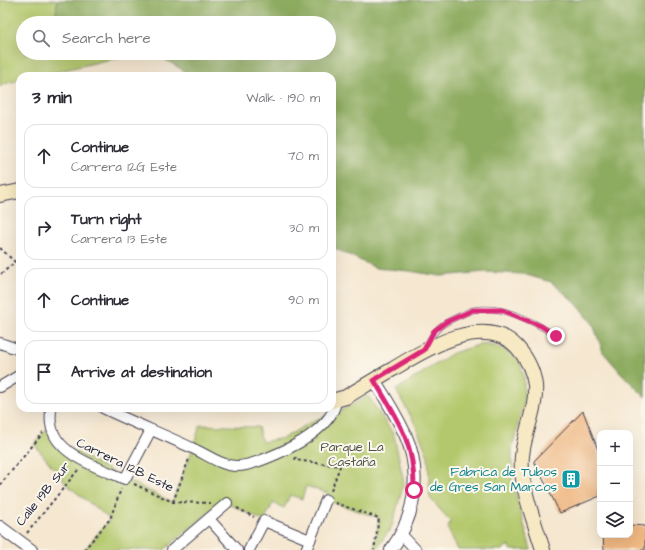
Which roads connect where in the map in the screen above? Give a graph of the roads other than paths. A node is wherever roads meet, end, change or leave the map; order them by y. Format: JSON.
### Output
{"nodes":[{"id":1,"x":16,"y":192,"type":"edge"},
{"id":2,"x":0,"y":195,"type":"edge"},
{"id":3,"x":556,"y":336,"type":"dead end"},
{"id":4,"x":0,"y":343,"type":"edge"},
{"id":5,"x":16,"y":349,"type":"edge"},
{"id":6,"x":424,"y":350,"type":"junction"},
{"id":7,"x":16,"y":377,"type":"edge"},
{"id":8,"x":374,"y":380,"type":"junction"},
{"id":9,"x":0,"y":387,"type":"edge"},
{"id":10,"x":336,"y":400,"type":"edge"},
{"id":11,"x":51,"y":412,"type":"edge"},
{"id":12,"x":112,"y":412,"type":"edge"},
{"id":13,"x":331,"y":412,"type":"edge"},
{"id":14,"x":151,"y":430,"type":"junction"},
{"id":15,"x":326,"y":500,"type":"road end"},
{"id":16,"x":226,"y":503,"type":"road end"},
{"id":17,"x":209,"y":519,"type":"junction"},
{"id":18,"x":0,"y":527,"type":"edge"},
{"id":19,"x":401,"y":534,"type":"junction"},
{"id":20,"x":310,"y":540,"type":"junction"},
{"id":21,"x":31,"y":550,"type":"edge"},
{"id":22,"x":172,"y":550,"type":"edge"},
{"id":23,"x":237,"y":550,"type":"edge"},
{"id":24,"x":249,"y":550,"type":"edge"},
{"id":25,"x":306,"y":550,"type":"edge"},
{"id":26,"x":391,"y":550,"type":"edge"},
{"id":27,"x":416,"y":550,"type":"edge"},
{"id":28,"x":543,"y":550,"type":"edge"}],
"edges":[{"from":1,"to":2,"type":"main road"},
{"from":3,"to":6,"type":"lane"},
{"from":4,"to":5,"type":"street"},
{"from":6,"to":8,"type":"main road"},
{"from":6,"to":28,"type":"main road"},
{"from":7,"to":9,"type":"street"},
{"from":8,"to":10,"type":"main road"},
{"from":8,"to":19,"type":"street"},
{"from":11,"to":14,"type":"street","name":"Carrera 12B Este"},
{"from":12,"to":14,"type":"street"},
{"from":13,"to":14,"type":"street"},
{"from":15,"to":20,"type":"street"},
{"from":16,"to":17,"type":"street"},
{"from":17,"to":22,"type":"street"},
{"from":17,"to":23,"type":"street"},
{"from":18,"to":21,"type":"street"},
{"from":19,"to":26,"type":"street"},
{"from":19,"to":27,"type":"street"},
{"from":20,"to":24,"type":"street"},
{"from":20,"to":25,"type":"street"}]}
